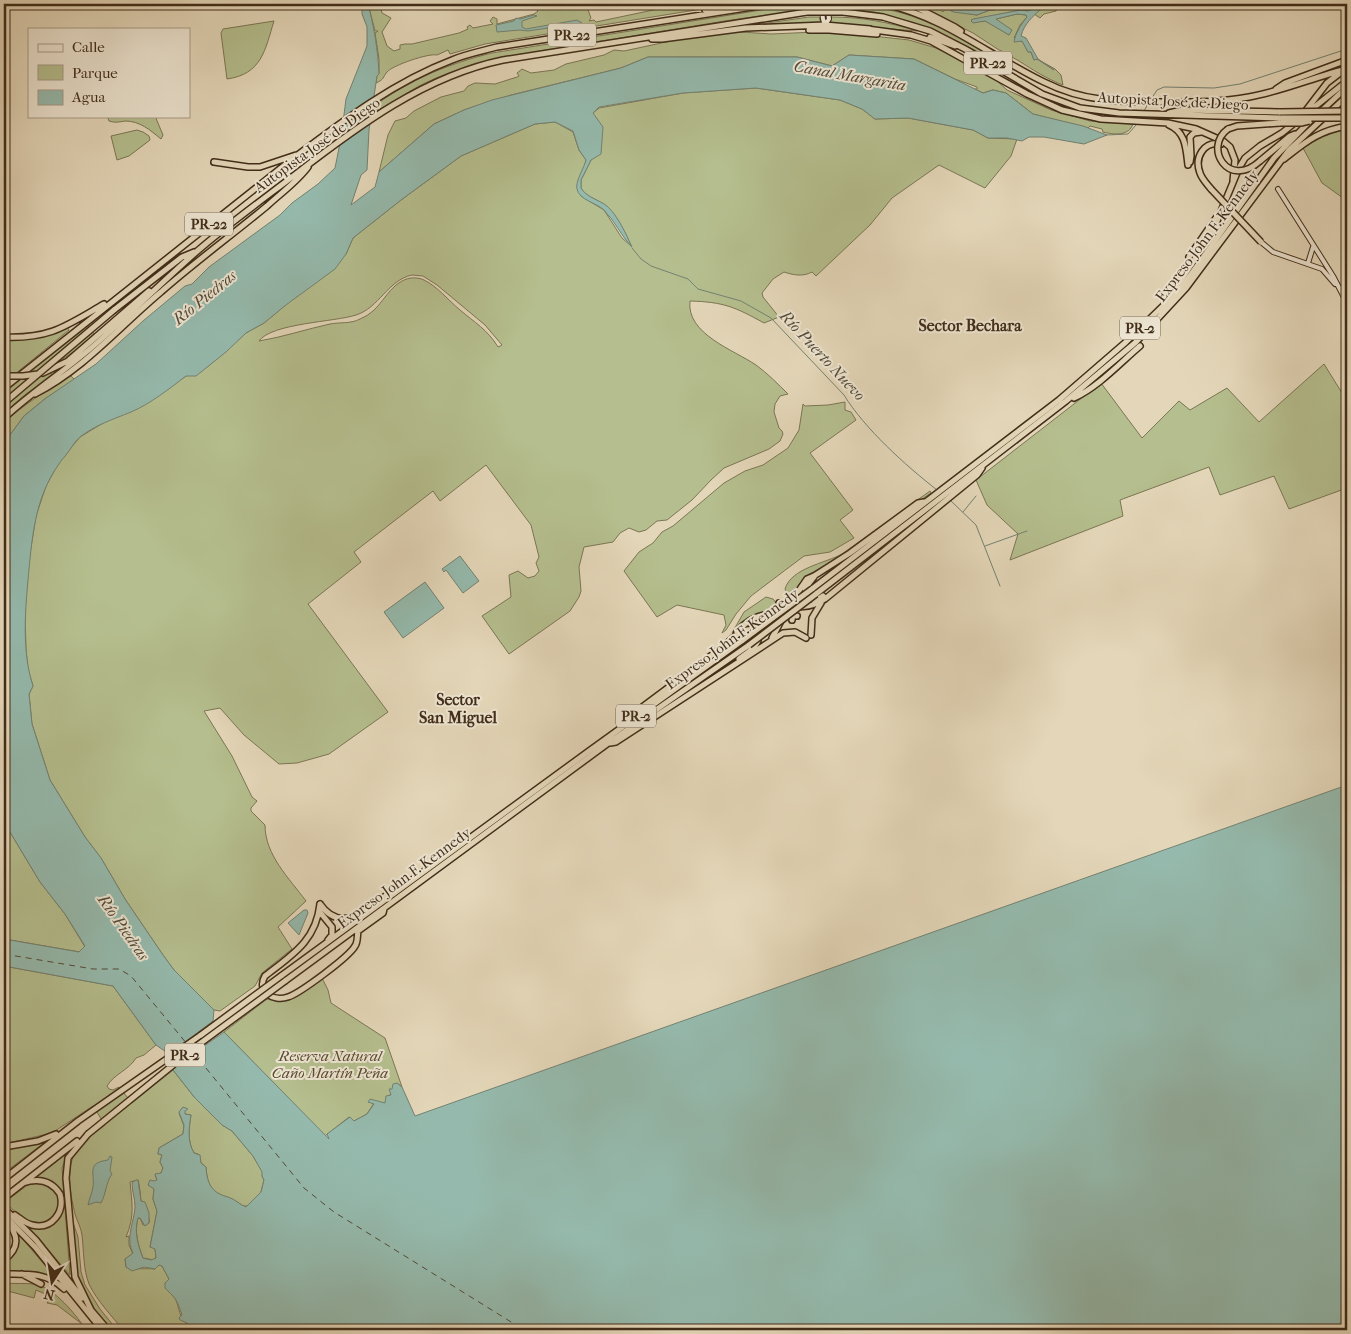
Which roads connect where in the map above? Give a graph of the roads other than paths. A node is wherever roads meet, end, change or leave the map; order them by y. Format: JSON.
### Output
{"nodes":[{"id":1,"x":737,"y":4,"type":"edge"},
{"id":2,"x":772,"y":4,"type":"edge"},
{"id":3,"x":821,"y":4,"type":"edge"},
{"id":4,"x":827,"y":4,"type":"edge"},
{"id":5,"x":885,"y":4,"type":"edge"},
{"id":6,"x":910,"y":4,"type":"edge"},
{"id":7,"x":674,"y":18,"type":"junction"},
{"id":8,"x":826,"y":25,"type":"junction"},
{"id":9,"x":867,"y":29,"type":"junction"},
{"id":10,"x":718,"y":31,"type":"junction"},
{"id":11,"x":640,"y":39,"type":"junction"},
{"id":12,"x":970,"y":40,"type":"junction"},
{"id":13,"x":936,"y":44,"type":"junction"},
{"id":14,"x":965,"y":49,"type":"junction"},
{"id":15,"x":1347,"y":60,"type":"edge"},
{"id":16,"x":1346,"y":69,"type":"edge"},
{"id":17,"x":1347,"y":81,"type":"edge"},
{"id":18,"x":1347,"y":86,"type":"edge"},
{"id":19,"x":1270,"y":92,"type":"junction"},
{"id":20,"x":1347,"y":96,"type":"edge"},
{"id":21,"x":1347,"y":111,"type":"edge"},
{"id":22,"x":1162,"y":115,"type":"junction"},
{"id":23,"x":1347,"y":118,"type":"edge"},
{"id":24,"x":1299,"y":120,"type":"junction"},
{"id":25,"x":1280,"y":121,"type":"junction"},
{"id":26,"x":1152,"y":122,"type":"junction"},
{"id":27,"x":1347,"y":126,"type":"edge"},
{"id":28,"x":1203,"y":132,"type":"junction"},
{"id":29,"x":1298,"y":133,"type":"junction"},
{"id":30,"x":299,"y":154,"type":"junction"},
{"id":31,"x":1234,"y":155,"type":"junction"},
{"id":32,"x":314,"y":160,"type":"junction"},
{"id":33,"x":214,"y":162,"type":"dead end"},
{"id":34,"x":1276,"y":165,"type":"junction"},
{"id":35,"x":1233,"y":181,"type":"junction"},
{"id":36,"x":1278,"y":190,"type":"dead end"},
{"id":37,"x":1221,"y":212,"type":"junction"},
{"id":38,"x":1261,"y":242,"type":"joint"},
{"id":39,"x":1313,"y":247,"type":"junction"},
{"id":40,"x":197,"y":251,"type":"junction"},
{"id":41,"x":1189,"y":257,"type":"dead end"},
{"id":42,"x":1308,"y":263,"type":"junction"},
{"id":43,"x":164,"y":280,"type":"junction"},
{"id":44,"x":1339,"y":290,"type":"junction"},
{"id":45,"x":1174,"y":294,"type":"junction"},
{"id":46,"x":119,"y":295,"type":"junction"},
{"id":47,"x":1347,"y":303,"type":"edge"},
{"id":48,"x":4,"y":338,"type":"edge"},
{"id":49,"x":1140,"y":346,"type":"dead end"},
{"id":50,"x":4,"y":376,"type":"edge"},
{"id":51,"x":4,"y":388,"type":"edge"},
{"id":52,"x":26,"y":399,"type":"junction"},
{"id":53,"x":1066,"y":401,"type":"junction"},
{"id":54,"x":4,"y":403,"type":"edge"},
{"id":55,"x":4,"y":418,"type":"edge"},
{"id":56,"x":949,"y":491,"type":"junction"},
{"id":57,"x":937,"y":500,"type":"junction"},
{"id":58,"x":925,"y":502,"type":"junction"},
{"id":59,"x":814,"y":576,"type":"junction"},
{"id":60,"x":842,"y":584,"type":"junction"},
{"id":61,"x":814,"y":591,"type":"junction"},
{"id":62,"x":826,"y":599,"type":"junction"},
{"id":63,"x":779,"y":603,"type":"dead end"},
{"id":64,"x":786,"y":603,"type":"junction"},
{"id":65,"x":794,"y":606,"type":"junction"},
{"id":66,"x":784,"y":613,"type":"junction"},
{"id":67,"x":734,"y":637,"type":"junction"},
{"id":68,"x":771,"y":641,"type":"junction"},
{"id":69,"x":729,"y":667,"type":"junction"},
{"id":70,"x":630,"y":721,"type":"junction"},
{"id":71,"x":607,"y":744,"type":"junction"},
{"id":72,"x":407,"y":884,"type":"junction"},
{"id":73,"x":385,"y":907,"type":"junction"},
{"id":74,"x":319,"y":911,"type":"junction"},
{"id":75,"x":329,"y":923,"type":"junction"},
{"id":76,"x":314,"y":926,"type":"junction"},
{"id":77,"x":338,"y":942,"type":"junction"},
{"id":78,"x":356,"y":945,"type":"junction"},
{"id":79,"x":317,"y":950,"type":"junction"},
{"id":80,"x":78,"y":1121,"type":"junction"},
{"id":81,"x":88,"y":1134,"type":"junction"},
{"id":82,"x":4,"y":1147,"type":"edge"},
{"id":83,"x":4,"y":1179,"type":"edge"},
{"id":84,"x":23,"y":1183,"type":"junction"},
{"id":85,"x":4,"y":1198,"type":"edge"},
{"id":86,"x":5,"y":1213,"type":"edge"},
{"id":87,"x":4,"y":1260,"type":"edge"},
{"id":88,"x":4,"y":1274,"type":"edge"},
{"id":89,"x":22,"y":1274,"type":"junction"},
{"id":90,"x":42,"y":1284,"type":"dead end"},
{"id":91,"x":76,"y":1299,"type":"junction"},
{"id":92,"x":91,"y":1310,"type":"junction"},
{"id":93,"x":102,"y":1330,"type":"edge"},
{"id":94,"x":108,"y":1330,"type":"edge"}],
"edges":[{"from":1,"to":7,"type":"highway"},
{"from":2,"to":7,"type":"highway","name":"Autopista José de Diego","number":"PR-22"},
{"from":3,"to":8,"type":"street"},
{"from":4,"to":8,"type":"street"},
{"from":5,"to":12,"type":"highway","name":"Autopista José de Diego","number":"PR-22"},
{"from":6,"to":12,"type":"highway"},
{"from":7,"to":30,"type":"highway","name":"Autopista José de Diego","number":"PR-22"},
{"from":8,"to":9,"type":"highway"},
{"from":8,"to":10,"type":"highway"},
{"from":9,"to":13,"type":"highway"},
{"from":9,"to":14,"type":"highway"},
{"from":10,"to":11,"type":"highway"},
{"from":10,"to":13,"type":"highway"},
{"from":11,"to":14,"type":"highway","name":"Autopista José de Diego","number":"PR-22","bridge":true},
{"from":11,"to":32,"type":"highway","name":"Autopista José de Diego","number":"PR-22"},
{"from":12,"to":19,"type":"highway","name":"Autopista José de Diego","number":"PR-22"},
{"from":13,"to":26,"type":"highway"},
{"from":14,"to":22,"type":"highway","name":"Autopista José de Diego","number":"PR-22"},
{"from":15,"to":19,"type":"highway"},
{"from":16,"to":19,"type":"highway","name":"Autopista José de Diego","number":"PR-22"},
{"from":16,"to":24,"type":"highway"},
{"from":17,"to":24,"type":"highway"},
{"from":18,"to":29,"type":"highway","name":"Expreso John F. Kennedy","number":"PR-2"},
{"from":20,"to":34,"type":"highway","name":"Expreso John F. Kennedy","number":"PR-2"},
{"from":21,"to":22,"type":"highway","bridge":true},
{"from":22,"to":25,"type":"highway","name":"Autopista José de Diego","number":"PR-22"},
{"from":23,"to":25,"type":"highway","name":"Autopista José de Diego","number":"PR-22","bridge":true},
{"from":24,"to":35,"type":"highway"},
{"from":25,"to":29,"type":"highway","bridge":true},
{"from":26,"to":28,"type":"highway"},
{"from":26,"to":28,"type":"highway"},
{"from":27,"to":34,"type":"highway"},
{"from":28,"to":31,"type":"highway"},
{"from":29,"to":45,"type":"highway","name":"Expreso John F. Kennedy","number":"PR-2"},
{"from":30,"to":33,"type":"highway"},
{"from":30,"to":46,"type":"highway","name":"Autopista José de Diego","number":"PR-22"},
{"from":31,"to":35,"type":"highway"},
{"from":31,"to":38,"type":"highway","bridge":true},
{"from":32,"to":40,"type":"highway","name":"Autopista José de Diego","number":"PR-22"},
{"from":32,"to":52,"type":"highway"},
{"from":34,"to":53,"type":"highway","name":"Expreso John F. Kennedy","number":"PR-2"},
{"from":35,"to":37,"type":"highway"},
{"from":36,"to":39,"type":"street"},
{"from":37,"to":41,"type":"highway"},
{"from":37,"to":45,"type":"highway"},
{"from":38,"to":42,"type":"street"},
{"from":39,"to":42,"type":"street"},
{"from":39,"to":44,"type":"street"},
{"from":40,"to":43,"type":"highway","name":"Autopista José de Diego","number":"PR-22"},
{"from":40,"to":54,"type":"highway","bridge":true},
{"from":42,"to":44,"type":"street"},
{"from":43,"to":50,"type":"highway","bridge":true},
{"from":43,"to":52,"type":"highway","name":"Autopista José de Diego","number":"PR-22"},
{"from":44,"to":47,"type":"street"},
{"from":45,"to":56,"type":"highway","name":"Expreso John F. Kennedy","number":"PR-2"},
{"from":46,"to":48,"type":"highway"},
{"from":46,"to":51,"type":"highway","name":"Autopista José de Diego","number":"PR-22"},
{"from":49,"to":53,"type":"highway"},
{"from":52,"to":55,"type":"highway","name":"Autopista José de Diego","number":"PR-22"},
{"from":53,"to":56,"type":"highway","name":"Expreso John F. Kennedy","number":"PR-2"},
{"from":56,"to":57,"type":"highway","name":"Expreso John F. Kennedy","number":"PR-2"},
{"from":57,"to":58,"type":"highway","name":"Expreso John F. Kennedy","number":"PR-2"},
{"from":57,"to":60,"type":"highway"},
{"from":57,"to":61,"type":"highway","name":"Expreso John F. Kennedy","number":"PR-2"},
{"from":58,"to":59,"type":"highway"},
{"from":58,"to":61,"type":"highway","name":"Expreso John F. Kennedy","number":"PR-2"},
{"from":59,"to":60,"type":"highway"},
{"from":59,"to":65,"type":"highway"},
{"from":60,"to":62,"type":"highway"},
{"from":61,"to":70,"type":"highway","name":"Expreso John F. Kennedy","number":"PR-2","bridge":true},
{"from":61,"to":71,"type":"highway","name":"Expreso John F. Kennedy","number":"PR-2","bridge":true},
{"from":62,"to":65,"type":"highway"},
{"from":62,"to":68,"type":"highway"},
{"from":63,"to":64,"type":"highway"},
{"from":64,"to":65,"type":"highway"},
{"from":64,"to":66,"type":"highway"},
{"from":65,"to":66,"type":"highway"},
{"from":66,"to":67,"type":"highway"},
{"from":66,"to":68,"type":"highway"},
{"from":67,"to":69,"type":"highway"},
{"from":67,"to":70,"type":"highway"},
{"from":68,"to":69,"type":"highway"},
{"from":69,"to":71,"type":"highway"},
{"from":70,"to":72,"type":"highway","name":"Expreso John F. Kennedy","number":"PR-2"},
{"from":71,"to":73,"type":"highway","name":"Expreso John F. Kennedy","number":"PR-2"},
{"from":72,"to":74,"type":"highway"},
{"from":72,"to":79,"type":"highway","name":"Expreso John F. Kennedy","number":"PR-2"},
{"from":73,"to":77,"type":"highway","name":"Expreso John F. Kennedy","number":"PR-2"},
{"from":73,"to":78,"type":"highway"},
{"from":74,"to":75,"type":"highway"},
{"from":74,"to":76,"type":"highway"},
{"from":75,"to":76,"type":"highway"},
{"from":75,"to":79,"type":"highway"},
{"from":76,"to":78,"type":"highway"},
{"from":77,"to":78,"type":"highway"},
{"from":77,"to":81,"type":"highway","name":"Expreso John F. Kennedy","number":"PR-2","bridge":true},
{"from":79,"to":80,"type":"highway","name":"Expreso John F. Kennedy","number":"PR-2","bridge":true},
{"from":80,"to":82,"type":"highway"},
{"from":80,"to":83,"type":"highway","name":"Expreso John F. Kennedy","number":"PR-2"},
{"from":81,"to":84,"type":"highway","name":"Expreso John F. Kennedy","number":"PR-2"},
{"from":81,"to":92,"type":"highway"},
{"from":84,"to":85,"type":"highway","name":"Expreso John F. Kennedy","number":"PR-2"},
{"from":84,"to":86,"type":"highway"},
{"from":86,"to":87,"type":"highway"},
{"from":86,"to":91,"type":"highway"},
{"from":86,"to":92,"type":"highway"},
{"from":88,"to":89,"type":"highway"},
{"from":89,"to":90,"type":"highway"},
{"from":89,"to":91,"type":"highway"},
{"from":91,"to":93,"type":"highway"},
{"from":92,"to":94,"type":"highway"}]}
